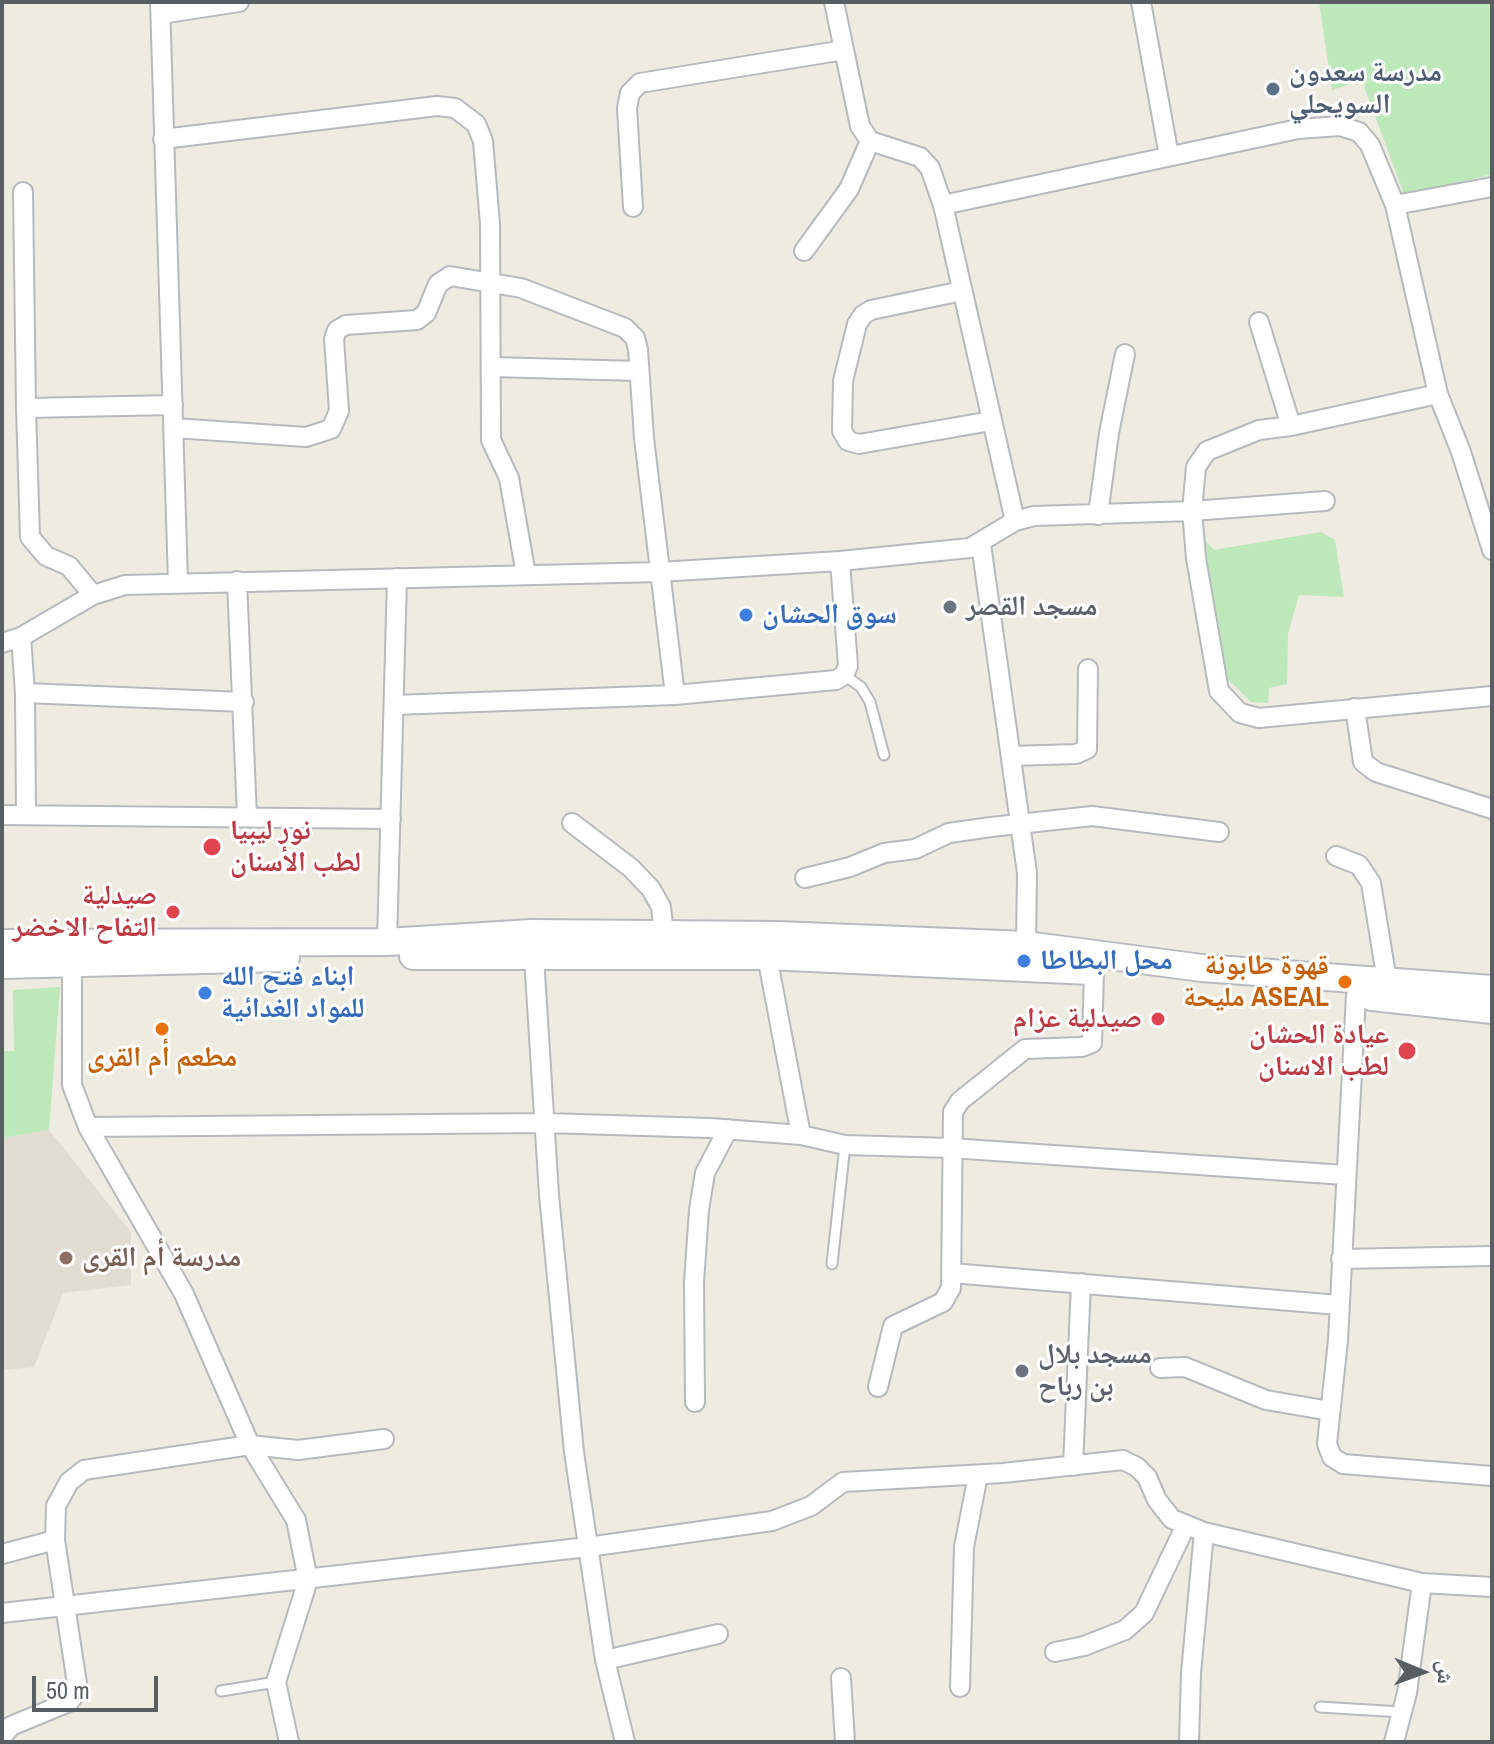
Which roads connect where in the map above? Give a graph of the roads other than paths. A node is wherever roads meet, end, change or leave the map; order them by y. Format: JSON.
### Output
{"nodes":[{"id":1,"x":239,"y":2,"type":"edge"},
{"id":2,"x":834,"y":2,"type":"edge"},
{"id":3,"x":1141,"y":2,"type":"edge"},
{"id":4,"x":160,"y":8,"type":"edge"},
{"id":5,"x":844,"y":50,"type":"junction"},
{"id":6,"x":163,"y":139,"type":"junction"},
{"id":7,"x":870,"y":141,"type":"junction"},
{"id":8,"x":1169,"y":156,"type":"junction"},
{"id":9,"x":1492,"y":187,"type":"edge"},
{"id":10,"x":23,"y":192,"type":"dead end"},
{"id":11,"x":943,"y":205,"type":"junction"},
{"id":12,"x":1395,"y":205,"type":"junction"},
{"id":13,"x":633,"y":207,"type":"dead end"},
{"id":14,"x":804,"y":251,"type":"dead end"},
{"id":15,"x":492,"y":281,"type":"junction"},
{"id":16,"x":962,"y":291,"type":"junction"},
{"id":17,"x":1259,"y":322,"type":"dead end"},
{"id":18,"x":1125,"y":354,"type":"dead end"},
{"id":19,"x":493,"y":367,"type":"junction"},
{"id":20,"x":639,"y":371,"type":"junction"},
{"id":21,"x":1438,"y":394,"type":"junction"},
{"id":22,"x":173,"y":405,"type":"junction"},
{"id":23,"x":26,"y":408,"type":"junction"},
{"id":24,"x":991,"y":421,"type":"junction"},
{"id":25,"x":1291,"y":426,"type":"junction"},
{"id":26,"x":174,"y":428,"type":"junction"},
{"id":27,"x":1325,"y":501,"type":"dead end"},
{"id":28,"x":1192,"y":511,"type":"junction"},
{"id":29,"x":1098,"y":515,"type":"junction"},
{"id":30,"x":1015,"y":521,"type":"junction"},
{"id":31,"x":981,"y":544,"type":"junction"},
{"id":32,"x":1492,"y":550,"type":"edge"},
{"id":33,"x":840,"y":561,"type":"junction"},
{"id":34,"x":659,"y":572,"type":"junction"},
{"id":35,"x":526,"y":575,"type":"junction"},
{"id":36,"x":397,"y":578,"type":"junction"},
{"id":37,"x":237,"y":581,"type":"junction"},
{"id":38,"x":178,"y":582,"type":"junction"},
{"id":39,"x":93,"y":595,"type":"junction"},
{"id":40,"x":21,"y":637,"type":"junction"},
{"id":41,"x":2,"y":643,"type":"edge"},
{"id":42,"x":1088,"y":669,"type":"dead end"},
{"id":43,"x":844,"y":675,"type":"junction"},
{"id":44,"x":25,"y":693,"type":"junction"},
{"id":45,"x":675,"y":695,"type":"junction"},
{"id":46,"x":1492,"y":696,"type":"edge"},
{"id":47,"x":244,"y":702,"type":"junction"},
{"id":48,"x":394,"y":705,"type":"junction"},
{"id":49,"x":1355,"y":708,"type":"junction"},
{"id":50,"x":884,"y":755,"type":"dead end"},
{"id":51,"x":1012,"y":756,"type":"junction"},
{"id":52,"x":1492,"y":809,"type":"edge"},
{"id":53,"x":26,"y":813,"type":"junction"},
{"id":54,"x":2,"y":815,"type":"edge"},
{"id":55,"x":247,"y":817,"type":"junction"},
{"id":56,"x":391,"y":819,"type":"junction"},
{"id":57,"x":572,"y":823,"type":"dead end"},
{"id":58,"x":1022,"y":825,"type":"junction"},
{"id":59,"x":1219,"y":832,"type":"dead end"},
{"id":60,"x":1336,"y":856,"type":"dead end"},
{"id":61,"x":805,"y":878,"type":"dead end"},
{"id":62,"x":664,"y":934,"type":"junction"},
{"id":63,"x":387,"y":942,"type":"junction"},
{"id":64,"x":2,"y":943,"type":"edge"},
{"id":65,"x":1026,"y":945,"type":"junction"},
{"id":66,"x":228,"y":950,"type":"junction"},
{"id":67,"x":767,"y":956,"type":"junction"},
{"id":68,"x":534,"y":957,"type":"junction"},
{"id":69,"x":72,"y":964,"type":"junction"},
{"id":70,"x":2,"y":965,"type":"edge"},
{"id":71,"x":1094,"y":971,"type":"junction"},
{"id":72,"x":1387,"y":981,"type":"junction"},
{"id":73,"x":1492,"y":989,"type":"edge"},
{"id":74,"x":1356,"y":995,"type":"junction"},
{"id":75,"x":1492,"y":1010,"type":"edge"},
{"id":76,"x":545,"y":1123,"type":"junction"},
{"id":77,"x":88,"y":1127,"type":"junction"},
{"id":78,"x":728,"y":1129,"type":"junction"},
{"id":79,"x":801,"y":1135,"type":"junction"},
{"id":80,"x":845,"y":1145,"type":"junction"},
{"id":81,"x":951,"y":1148,"type":"junction"},
{"id":82,"x":1345,"y":1175,"type":"junction"},
{"id":83,"x":1492,"y":1256,"type":"edge"},
{"id":84,"x":1341,"y":1259,"type":"junction"},
{"id":85,"x":832,"y":1264,"type":"dead end"},
{"id":86,"x":951,"y":1273,"type":"junction"},
{"id":87,"x":1081,"y":1283,"type":"junction"},
{"id":88,"x":1339,"y":1305,"type":"junction"},
{"id":89,"x":1160,"y":1368,"type":"dead end"},
{"id":90,"x":878,"y":1387,"type":"dead end"},
{"id":91,"x":695,"y":1402,"type":"dead end"},
{"id":92,"x":1330,"y":1411,"type":"junction"},
{"id":93,"x":384,"y":1439,"type":"dead end"},
{"id":94,"x":250,"y":1445,"type":"junction"},
{"id":95,"x":1073,"y":1466,"type":"junction"},
{"id":96,"x":978,"y":1475,"type":"junction"},
{"id":97,"x":1492,"y":1476,"type":"edge"},
{"id":98,"x":1195,"y":1528,"type":"junction"},
{"id":99,"x":55,"y":1540,"type":"junction"},
{"id":100,"x":588,"y":1547,"type":"junction"},
{"id":101,"x":2,"y":1554,"type":"edge"},
{"id":102,"x":308,"y":1580,"type":"junction"},
{"id":103,"x":1422,"y":1583,"type":"junction"},
{"id":104,"x":1492,"y":1587,"type":"edge"},
{"id":105,"x":62,"y":1605,"type":"junction"},
{"id":106,"x":2,"y":1613,"type":"edge"},
{"id":107,"x":718,"y":1634,"type":"dead end"},
{"id":108,"x":1055,"y":1652,"type":"dead end"},
{"id":109,"x":605,"y":1660,"type":"junction"},
{"id":110,"x":841,"y":1678,"type":"dead end"},
{"id":111,"x":276,"y":1682,"type":"junction"},
{"id":112,"x":960,"y":1687,"type":"dead end"},
{"id":113,"x":221,"y":1691,"type":"dead end"},
{"id":114,"x":1320,"y":1707,"type":"dead end"},
{"id":115,"x":1401,"y":1712,"type":"junction"},
{"id":116,"x":2,"y":1737,"type":"edge"},
{"id":117,"x":289,"y":1742,"type":"edge"},
{"id":118,"x":625,"y":1742,"type":"edge"},
{"id":119,"x":845,"y":1742,"type":"edge"},
{"id":120,"x":1189,"y":1742,"type":"edge"},
{"id":121,"x":1394,"y":1742,"type":"edge"}],
"edges":[{"from":1,"to":4,"type":"street"},
{"from":2,"to":5,"type":"street"},
{"from":3,"to":8,"type":"street"},
{"from":4,"to":6,"type":"street"},
{"from":5,"to":7,"type":"street"},
{"from":5,"to":13,"type":"street"},
{"from":6,"to":15,"type":"street"},
{"from":6,"to":22,"type":"street"},
{"from":7,"to":11,"type":"street"},
{"from":7,"to":14,"type":"street"},
{"from":8,"to":11,"type":"street"},
{"from":8,"to":12,"type":"street"},
{"from":9,"to":12,"type":"street"},
{"from":10,"to":23,"type":"street"},
{"from":11,"to":16,"type":"street"},
{"from":12,"to":21,"type":"street"},
{"from":15,"to":19,"type":"street"},
{"from":15,"to":20,"type":"street"},
{"from":15,"to":26,"type":"street"},
{"from":16,"to":24,"type":"street"},
{"from":16,"to":24,"type":"street"},
{"from":17,"to":25,"type":"street"},
{"from":18,"to":29,"type":"street"},
{"from":19,"to":20,"type":"street"},
{"from":19,"to":35,"type":"street"},
{"from":20,"to":34,"type":"street"},
{"from":21,"to":25,"type":"street"},
{"from":21,"to":32,"type":"street"},
{"from":22,"to":23,"type":"street"},
{"from":22,"to":26,"type":"street"},
{"from":23,"to":39,"type":"street"},
{"from":24,"to":30,"type":"street"},
{"from":25,"to":28,"type":"street"},
{"from":26,"to":38,"type":"street"},
{"from":27,"to":28,"type":"street"},
{"from":28,"to":29,"type":"street"},
{"from":28,"to":49,"type":"street"},
{"from":29,"to":30,"type":"street"},
{"from":30,"to":31,"type":"street"},
{"from":31,"to":33,"type":"street"},
{"from":31,"to":51,"type":"street"},
{"from":33,"to":34,"type":"street"},
{"from":33,"to":43,"type":"street"},
{"from":34,"to":35,"type":"street"},
{"from":34,"to":45,"type":"street"},
{"from":35,"to":36,"type":"street"},
{"from":36,"to":37,"type":"street"},
{"from":36,"to":48,"type":"street"},
{"from":37,"to":38,"type":"street"},
{"from":37,"to":47,"type":"street"},
{"from":38,"to":39,"type":"street"},
{"from":39,"to":40,"type":"street"},
{"from":40,"to":41,"type":"street"},
{"from":40,"to":44,"type":"street"},
{"from":42,"to":51,"type":"street"},
{"from":43,"to":45,"type":"street"},
{"from":43,"to":50,"type":"lane"},
{"from":44,"to":47,"type":"street"},
{"from":44,"to":53,"type":"street"},
{"from":45,"to":48,"type":"street"},
{"from":46,"to":49,"type":"street"},
{"from":47,"to":55,"type":"street"},
{"from":48,"to":56,"type":"street"},
{"from":49,"to":52,"type":"street"},
{"from":51,"to":58,"type":"street"},
{"from":53,"to":54,"type":"street"},
{"from":53,"to":55,"type":"street"},
{"from":55,"to":56,"type":"street"},
{"from":56,"to":63,"type":"street"},
{"from":57,"to":62,"type":"street"},
{"from":58,"to":59,"type":"street"},
{"from":58,"to":61,"type":"street"},
{"from":58,"to":65,"type":"street"},
{"from":60,"to":72,"type":"street"},
{"from":62,"to":63,"type":"main road"},
{"from":62,"to":65,"type":"main road"},
{"from":63,"to":66,"type":"main road"},
{"from":64,"to":66,"type":"main road"},
{"from":65,"to":72,"type":"main road"},
{"from":66,"to":68,"type":"main road"},
{"from":66,"to":69,"type":"main road"},
{"from":67,"to":68,"type":"main road"},
{"from":67,"to":71,"type":"main road"},
{"from":67,"to":79,"type":"street"},
{"from":68,"to":76,"type":"street"},
{"from":69,"to":70,"type":"main road"},
{"from":69,"to":77,"type":"street"},
{"from":71,"to":74,"type":"main road"},
{"from":71,"to":81,"type":"street"},
{"from":72,"to":73,"type":"main road"},
{"from":74,"to":75,"type":"main road"},
{"from":74,"to":82,"type":"street"},
{"from":76,"to":77,"type":"street"},
{"from":76,"to":78,"type":"street"},
{"from":76,"to":100,"type":"street"},
{"from":77,"to":94,"type":"street"},
{"from":78,"to":79,"type":"street"},
{"from":78,"to":91,"type":"street"},
{"from":79,"to":80,"type":"street"},
{"from":80,"to":81,"type":"street"},
{"from":80,"to":85,"type":"lane"},
{"from":81,"to":82,"type":"street"},
{"from":81,"to":86,"type":"street"},
{"from":82,"to":84,"type":"street"},
{"from":83,"to":84,"type":"street"},
{"from":84,"to":88,"type":"street"},
{"from":86,"to":87,"type":"street"},
{"from":86,"to":90,"type":"street"},
{"from":87,"to":88,"type":"street"},
{"from":87,"to":95,"type":"street"},
{"from":88,"to":92,"type":"street"},
{"from":89,"to":92,"type":"street"},
{"from":92,"to":97,"type":"street"},
{"from":93,"to":94,"type":"street"},
{"from":94,"to":99,"type":"street"},
{"from":94,"to":102,"type":"street"},
{"from":95,"to":96,"type":"street"},
{"from":95,"to":98,"type":"street"},
{"from":96,"to":100,"type":"street"},
{"from":96,"to":112,"type":"street"},
{"from":98,"to":103,"type":"street"},
{"from":98,"to":108,"type":"street"},
{"from":98,"to":120,"type":"street"},
{"from":99,"to":101,"type":"street"},
{"from":99,"to":105,"type":"street"},
{"from":100,"to":102,"type":"street"},
{"from":100,"to":109,"type":"street"},
{"from":102,"to":105,"type":"street"},
{"from":102,"to":111,"type":"street"},
{"from":103,"to":104,"type":"street"},
{"from":103,"to":115,"type":"street"},
{"from":105,"to":106,"type":"street"},
{"from":105,"to":116,"type":"street"},
{"from":107,"to":109,"type":"street"},
{"from":109,"to":118,"type":"street"},
{"from":110,"to":119,"type":"street"},
{"from":111,"to":113,"type":"lane"},
{"from":111,"to":117,"type":"street"},
{"from":114,"to":115,"type":"lane"},
{"from":115,"to":121,"type":"street"}]}
